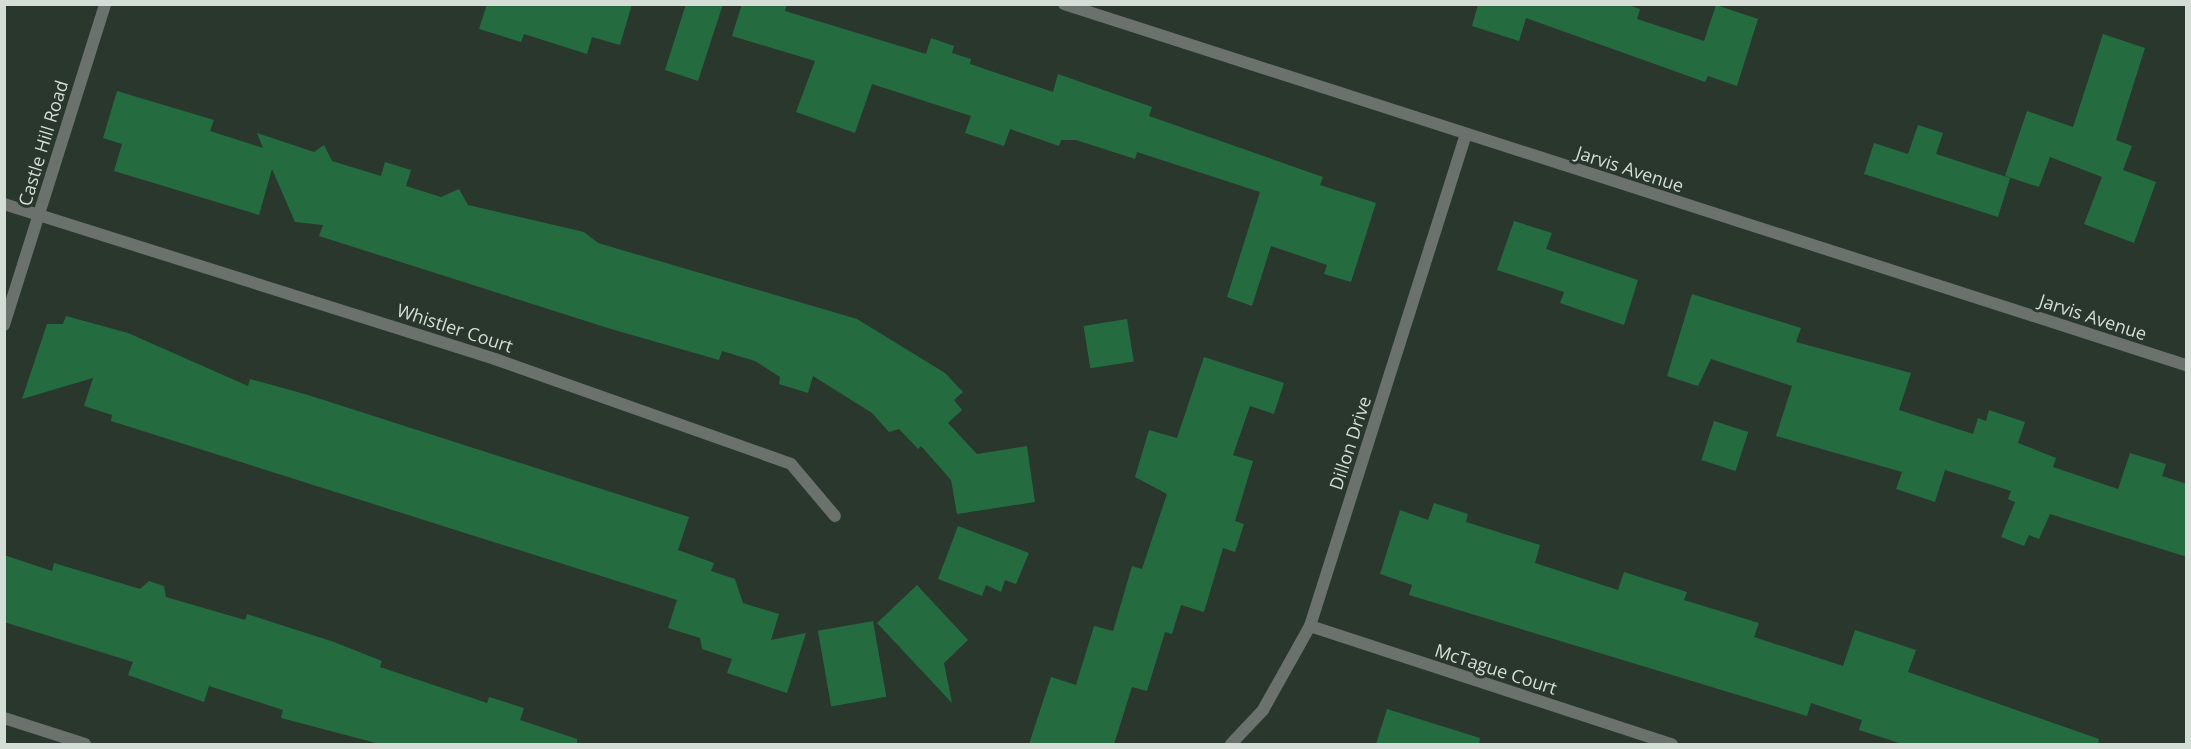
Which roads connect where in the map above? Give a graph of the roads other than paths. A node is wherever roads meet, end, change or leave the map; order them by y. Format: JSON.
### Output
{"nodes":[{"id":1,"x":105,"y":4,"type":"edge"},
{"id":2,"x":1064,"y":4,"type":"edge"},
{"id":3,"x":1466,"y":134,"type":"junction"},
{"id":4,"x":4,"y":204,"type":"edge"},
{"id":5,"x":40,"y":215,"type":"junction"},
{"id":6,"x":4,"y":325,"type":"edge"},
{"id":7,"x":2187,"y":365,"type":"edge"},
{"id":8,"x":835,"y":516,"type":"dead end"},
{"id":9,"x":1310,"y":626,"type":"junction"},
{"id":10,"x":4,"y":718,"type":"edge"},
{"id":11,"x":85,"y":744,"type":"edge"},
{"id":12,"x":1231,"y":744,"type":"edge"},
{"id":13,"x":1672,"y":744,"type":"edge"}],
"edges":[{"from":1,"to":5,"type":"street","name":"Castle Hill Road"},
{"from":2,"to":3,"type":"street","name":"Jarvis Avenue"},
{"from":3,"to":7,"type":"street","name":"Jarvis Avenue"},
{"from":3,"to":9,"type":"street","name":"Dillon Drive"},
{"from":4,"to":5,"type":"street","name":"Whistler Court"},
{"from":5,"to":6,"type":"street","name":"Castle Hill Road"},
{"from":5,"to":8,"type":"street","name":"Whistler Court"},
{"from":9,"to":12,"type":"street","name":"Dillon Drive"},
{"from":9,"to":13,"type":"street","name":"McTague Court"},
{"from":10,"to":11,"type":"street"}]}
